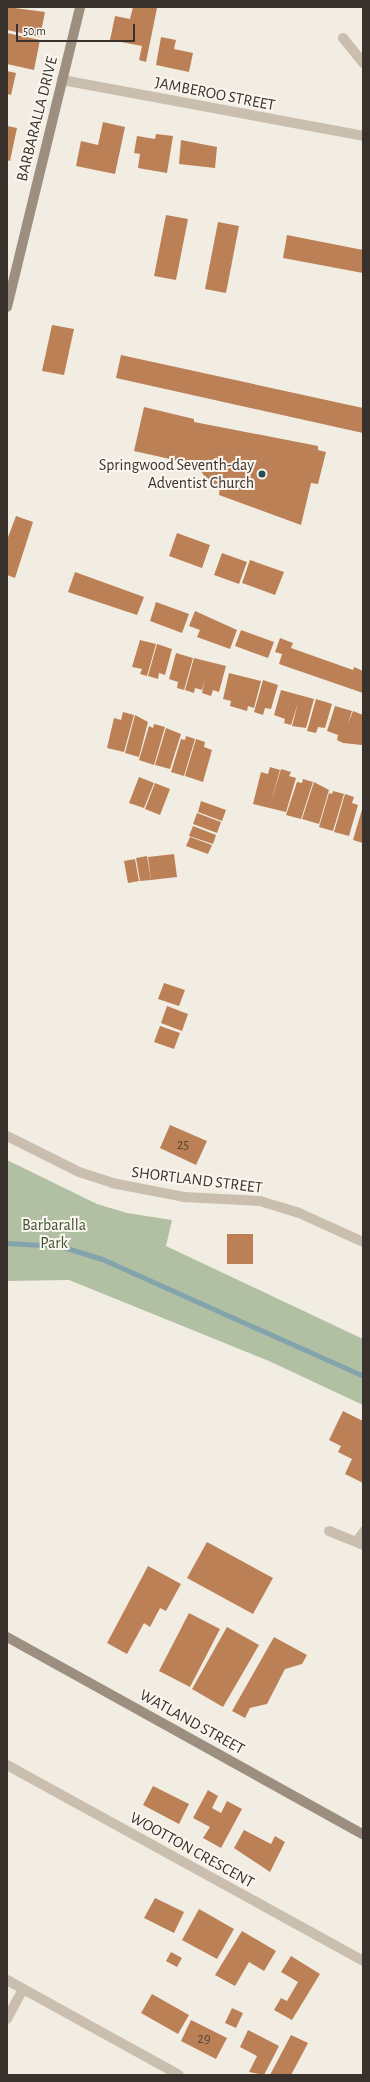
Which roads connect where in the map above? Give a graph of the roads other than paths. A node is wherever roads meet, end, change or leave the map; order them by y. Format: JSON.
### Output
{"nodes":[{"id":1,"x":80,"y":7,"type":"edge"},
{"id":2,"x":343,"y":38,"type":"dead end"},
{"id":3,"x":363,"y":63,"type":"edge"},
{"id":4,"x":62,"y":80,"type":"junction"},
{"id":5,"x":363,"y":136,"type":"edge"},
{"id":6,"x":7,"y":307,"type":"edge"},
{"id":7,"x":7,"y":1136,"type":"edge"},
{"id":8,"x":363,"y":1242,"type":"edge"},
{"id":9,"x":363,"y":1529,"type":"edge"},
{"id":10,"x":329,"y":1531,"type":"dead end"},
{"id":11,"x":358,"y":1543,"type":"edge"},
{"id":12,"x":7,"y":1637,"type":"edge"},
{"id":13,"x":7,"y":1765,"type":"edge"},
{"id":14,"x":363,"y":1834,"type":"edge"},
{"id":15,"x":363,"y":1961,"type":"edge"},
{"id":16,"x":7,"y":1980,"type":"edge"},
{"id":17,"x":23,"y":1989,"type":"junction"},
{"id":18,"x":7,"y":2019,"type":"edge"},
{"id":19,"x":179,"y":2075,"type":"edge"}],
"edges":[{"from":1,"to":4,"type":"street","name":"BARBARALLA DRIVE"},
{"from":2,"to":3,"type":"street"},
{"from":4,"to":5,"type":"street","name":"JAMBEROO STREET"},
{"from":4,"to":6,"type":"street","name":"BARBARALLA DRIVE"},
{"from":7,"to":8,"type":"street","name":"SHORTLAND STREET"},
{"from":9,"to":11,"type":"lane"},
{"from":10,"to":11,"type":"street"},
{"from":12,"to":14,"type":"street","name":"WATLAND STREET"},
{"from":13,"to":15,"type":"street","name":"WOOTTON CRESCENT"},
{"from":16,"to":17,"type":"street"},
{"from":17,"to":18,"type":"street"},
{"from":17,"to":19,"type":"street"}]}
